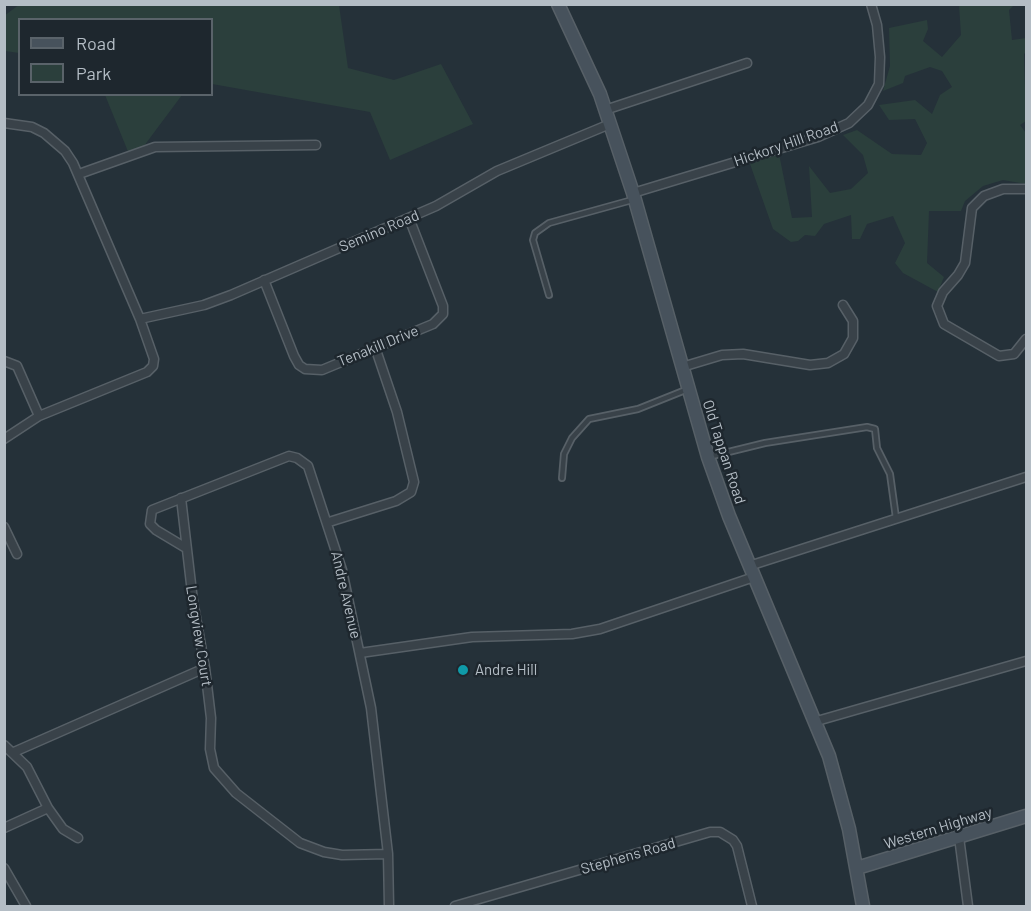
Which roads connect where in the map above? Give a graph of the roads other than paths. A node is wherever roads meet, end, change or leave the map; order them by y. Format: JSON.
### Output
{"nodes":[{"id":1,"x":558,"y":4,"type":"edge"},
{"id":2,"x":871,"y":4,"type":"edge"},
{"id":3,"x":747,"y":63,"type":"dead end"},
{"id":4,"x":605,"y":110,"type":"junction"},
{"id":5,"x":4,"y":123,"type":"edge"},
{"id":6,"x":610,"y":124,"type":"junction"},
{"id":7,"x":316,"y":145,"type":"dead end"},
{"id":8,"x":80,"y":174,"type":"junction"},
{"id":9,"x":1026,"y":189,"type":"edge"},
{"id":10,"x":634,"y":196,"type":"junction"},
{"id":11,"x":409,"y":218,"type":"junction"},
{"id":12,"x":264,"y":280,"type":"junction"},
{"id":13,"x":549,"y":295,"type":"dead end"},
{"id":14,"x":843,"y":305,"type":"dead end"},
{"id":15,"x":140,"y":320,"type":"junction"},
{"id":16,"x":1026,"y":339,"type":"edge"},
{"id":17,"x":375,"y":347,"type":"junction"},
{"id":18,"x":4,"y":361,"type":"edge"},
{"id":19,"x":682,"y":367,"type":"junction"},
{"id":20,"x":688,"y":389,"type":"junction"},
{"id":21,"x":39,"y":416,"type":"junction"},
{"id":22,"x":4,"y":439,"type":"edge"},
{"id":23,"x":708,"y":457,"type":"junction"},
{"id":24,"x":1026,"y":477,"type":"edge"},
{"id":25,"x":562,"y":478,"type":"dead end"},
{"id":26,"x":181,"y":498,"type":"junction"},
{"id":27,"x":896,"y":518,"type":"junction"},
{"id":28,"x":329,"y":522,"type":"junction"},
{"id":29,"x":4,"y":527,"type":"edge"},
{"id":30,"x":186,"y":548,"type":"junction"},
{"id":31,"x":17,"y":554,"type":"dead end"},
{"id":32,"x":751,"y":572,"type":"junction"},
{"id":33,"x":360,"y":653,"type":"junction"},
{"id":34,"x":1026,"y":661,"type":"edge"},
{"id":35,"x":205,"y":668,"type":"junction"},
{"id":36,"x":817,"y":721,"type":"junction"},
{"id":37,"x":4,"y":744,"type":"edge"},
{"id":38,"x":14,"y":752,"type":"junction"},
{"id":39,"x":48,"y":808,"type":"junction"},
{"id":40,"x":1026,"y":816,"type":"edge"},
{"id":41,"x":4,"y":828,"type":"edge"},
{"id":42,"x":958,"y":837,"type":"junction"},
{"id":43,"x":78,"y":838,"type":"dead end"},
{"id":44,"x":388,"y":854,"type":"junction"},
{"id":45,"x":4,"y":868,"type":"edge"},
{"id":46,"x":857,"y":868,"type":"junction"},
{"id":47,"x":26,"y":906,"type":"edge"},
{"id":48,"x":389,"y":906,"type":"edge"},
{"id":49,"x":455,"y":906,"type":"edge"},
{"id":50,"x":752,"y":906,"type":"edge"},
{"id":51,"x":863,"y":906,"type":"edge"},
{"id":52,"x":968,"y":906,"type":"edge"}],
"edges":[{"from":1,"to":4,"type":"main road","name":"Old Tappan Road"},
{"from":2,"to":10,"type":"street","name":"Hickory Hill Road"},
{"from":3,"to":4,"type":"street"},
{"from":4,"to":6,"type":"main road","name":"Old Tappan Road"},
{"from":5,"to":8,"type":"street"},
{"from":6,"to":10,"type":"main road","name":"Old Tappan Road"},
{"from":6,"to":11,"type":"street","name":"Semino Road"},
{"from":7,"to":8,"type":"street"},
{"from":8,"to":15,"type":"street"},
{"from":9,"to":16,"type":"street"},
{"from":10,"to":13,"type":"lane"},
{"from":10,"to":19,"type":"main road","name":"Old Tappan Road"},
{"from":11,"to":12,"type":"street","name":"Semino Road"},
{"from":11,"to":17,"type":"street","name":"Tenakill Drive"},
{"from":12,"to":15,"type":"street","name":"Semino Road"},
{"from":12,"to":17,"type":"street","name":"Tenakill Drive"},
{"from":14,"to":19,"type":"street"},
{"from":15,"to":21,"type":"street"},
{"from":17,"to":28,"type":"street"},
{"from":18,"to":21,"type":"street"},
{"from":19,"to":20,"type":"main road","name":"Old Tappan Road"},
{"from":20,"to":23,"type":"main road","name":"Old Tappan Road"},
{"from":20,"to":25,"type":"lane"},
{"from":21,"to":22,"type":"street"},
{"from":23,"to":27,"type":"lane"},
{"from":23,"to":32,"type":"main road","name":"Old Tappan Road"},
{"from":24,"to":27,"type":"street"},
{"from":26,"to":28,"type":"street"},
{"from":26,"to":30,"type":"street","name":"Longview Court"},
{"from":26,"to":30,"type":"street"},
{"from":27,"to":32,"type":"street"},
{"from":28,"to":33,"type":"street","name":"Andre Avenue"},
{"from":29,"to":31,"type":"street"},
{"from":30,"to":35,"type":"street","name":"Longview Court"},
{"from":32,"to":33,"type":"street"},
{"from":32,"to":36,"type":"main road","name":"Old Tappan Road"},
{"from":33,"to":44,"type":"street","name":"Andre Avenue"},
{"from":34,"to":36,"type":"street"},
{"from":35,"to":38,"type":"street"},
{"from":35,"to":44,"type":"street","name":"Longview Court"},
{"from":36,"to":46,"type":"main road","name":"Old Tappan Road"},
{"from":37,"to":38,"type":"street"},
{"from":38,"to":39,"type":"street"},
{"from":39,"to":41,"type":"street"},
{"from":39,"to":43,"type":"street"},
{"from":40,"to":42,"type":"main road","name":"Western Highway"},
{"from":42,"to":46,"type":"main road","name":"Western Highway"},
{"from":42,"to":52,"type":"street"},
{"from":44,"to":48,"type":"street","name":"Andre Avenue"},
{"from":45,"to":47,"type":"street"},
{"from":46,"to":51,"type":"main road","name":"Old Tappan Road"},
{"from":49,"to":50,"type":"street","name":"Stephens Road"}]}
